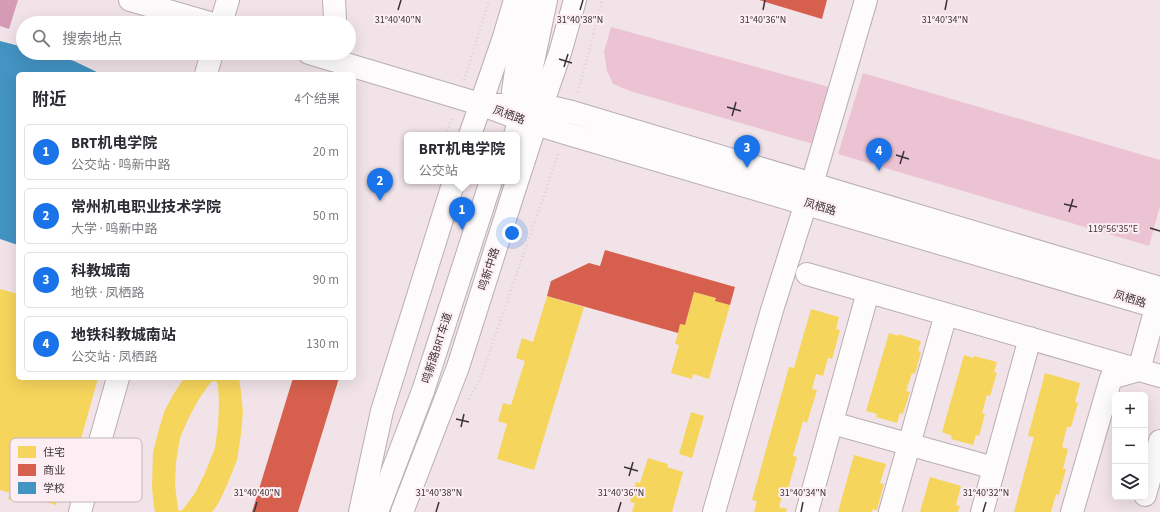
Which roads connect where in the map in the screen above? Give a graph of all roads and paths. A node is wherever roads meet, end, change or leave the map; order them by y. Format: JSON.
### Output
{"nodes":[{"id":1,"x":130,"y":0,"type":"edge"},
{"id":2,"x":228,"y":0,"type":"edge"},
{"id":3,"x":334,"y":0,"type":"edge"},
{"id":4,"x":489,"y":0,"type":"edge"},
{"id":5,"x":515,"y":0,"type":"edge"},
{"id":6,"x":531,"y":0,"type":"edge"},
{"id":7,"x":546,"y":0,"type":"edge"},
{"id":8,"x":575,"y":0,"type":"edge"},
{"id":9,"x":602,"y":0,"type":"edge"},
{"id":10,"x":866,"y":0,"type":"edge"},
{"id":11,"x":186,"y":16,"type":"edge"},
{"id":12,"x":223,"y":16,"type":"edge"},
{"id":13,"x":335,"y":16,"type":"edge"},
{"id":14,"x":210,"y":60,"type":"edge"},
{"id":15,"x":336,"y":60,"type":"edge"},
{"id":16,"x":207,"y":72,"type":"edge"},
{"id":17,"x":458,"y":98,"type":"junction"},
{"id":18,"x":480,"y":104,"type":"junction"},
{"id":19,"x":572,"y":112,"type":"junction"},
{"id":20,"x":520,"y":118,"type":"edge"},
{"id":21,"x":447,"y":132,"type":"edge"},
{"id":22,"x":471,"y":132,"type":"edge"},
{"id":23,"x":517,"y":132,"type":"edge"},
{"id":24,"x":565,"y":133,"type":"junction"},
{"id":25,"x":453,"y":184,"type":"edge"},
{"id":26,"x":490,"y":184,"type":"edge"},
{"id":27,"x":499,"y":184,"type":"edge"},
{"id":28,"x":504,"y":184,"type":"edge"},
{"id":29,"x":809,"y":194,"type":"junction"},
{"id":30,"x":807,"y":274,"type":"dead end"},
{"id":31,"x":868,"y":292,"type":"junction"},
{"id":32,"x":1159,"y":299,"type":"edge"},
{"id":33,"x":946,"y":314,"type":"junction"},
{"id":34,"x":1030,"y":338,"type":"junction"},
{"id":35,"x":1139,"y":370,"type":"junction"},
{"id":36,"x":1160,"y":376,"type":"edge"},
{"id":37,"x":117,"y":380,"type":"edge"},
{"id":38,"x":1160,"y":390,"type":"edge"},
{"id":39,"x":468,"y":401,"type":"dead end"},
{"id":40,"x":832,"y":423,"type":"junction"},
{"id":41,"x":101,"y":438,"type":"edge"},
{"id":42,"x":1160,"y":441,"type":"edge"},
{"id":43,"x":909,"y":445,"type":"junction"},
{"id":44,"x":994,"y":468,"type":"junction"},
{"id":45,"x":1148,"y":485,"type":"edge"},
{"id":46,"x":1144,"y":500,"type":"edge"},
{"id":47,"x":83,"y":502,"type":"edge"},
{"id":48,"x":80,"y":512,"type":"edge"},
{"id":49,"x":360,"y":512,"type":"edge"},
{"id":50,"x":377,"y":512,"type":"edge"},
{"id":51,"x":391,"y":512,"type":"edge"},
{"id":52,"x":402,"y":512,"type":"edge"},
{"id":53,"x":714,"y":512,"type":"edge"},
{"id":54,"x":807,"y":512,"type":"edge"},
{"id":55,"x":890,"y":512,"type":"edge"},
{"id":56,"x":982,"y":512,"type":"edge"},
{"id":57,"x":1072,"y":512,"type":"edge"},
{"id":58,"x":1140,"y":512,"type":"edge"}],
"edges":[{"from":1,"to":11,"type":"main road"},
{"from":2,"to":12,"type":"main road"},
{"from":3,"to":13,"type":"main road"},
{"from":4,"to":17,"type":"path"},
{"from":5,"to":18,"type":"main road"},
{"from":6,"to":20,"type":"main road"},
{"from":7,"to":20,"type":"main road"},
{"from":8,"to":20,"type":"main road","name":"鸣新中路"},
{"from":9,"to":19,"type":"path"},
{"from":10,"to":29,"type":"main road"},
{"from":14,"to":16,"type":"main road"},
{"from":15,"to":17,"type":"main road","name":"凤栖路"},
{"from":17,"to":18,"type":"main road","name":"凤栖路"},
{"from":17,"to":21,"type":"path"},
{"from":18,"to":20,"type":"main road","name":"凤栖路"},
{"from":18,"to":22,"type":"main road"},
{"from":19,"to":20,"type":"main road","name":"凤栖路"},
{"from":19,"to":29,"type":"main road","name":"凤栖路"},
{"from":20,"to":23,"type":"main road","name":"鸣新中路"},
{"from":20,"to":24,"type":"main road","name":"凤栖路"},
{"from":24,"to":29,"type":"main road","name":"凤栖路"},
{"from":24,"to":39,"type":"path"},
{"from":25,"to":49,"type":"main road"},
{"from":26,"to":50,"type":"main road","name":"鸣新路BRT车道"},
{"from":27,"to":51,"type":"main road","name":"鸣新路BRT车道"},
{"from":28,"to":52,"type":"main road","name":"鸣新中路"},
{"from":29,"to":32,"type":"main road","name":"凤栖路"},
{"from":29,"to":53,"type":"main road"},
{"from":30,"to":31,"type":"main road"},
{"from":31,"to":33,"type":"main road"},
{"from":31,"to":40,"type":"main road"},
{"from":32,"to":35,"type":"main road"},
{"from":33,"to":34,"type":"main road"},
{"from":33,"to":43,"type":"main road"},
{"from":34,"to":35,"type":"main road"},
{"from":34,"to":44,"type":"main road"},
{"from":35,"to":36,"type":"main road"},
{"from":35,"to":38,"type":"main road"},
{"from":35,"to":57,"type":"main road"},
{"from":37,"to":41,"type":"main road"},
{"from":40,"to":43,"type":"main road"},
{"from":40,"to":54,"type":"main road"},
{"from":42,"to":45,"type":"main road"},
{"from":43,"to":44,"type":"main road"},
{"from":43,"to":55,"type":"main road"},
{"from":44,"to":56,"type":"main road"},
{"from":46,"to":58,"type":"main road"},
{"from":47,"to":48,"type":"main road"}]}
